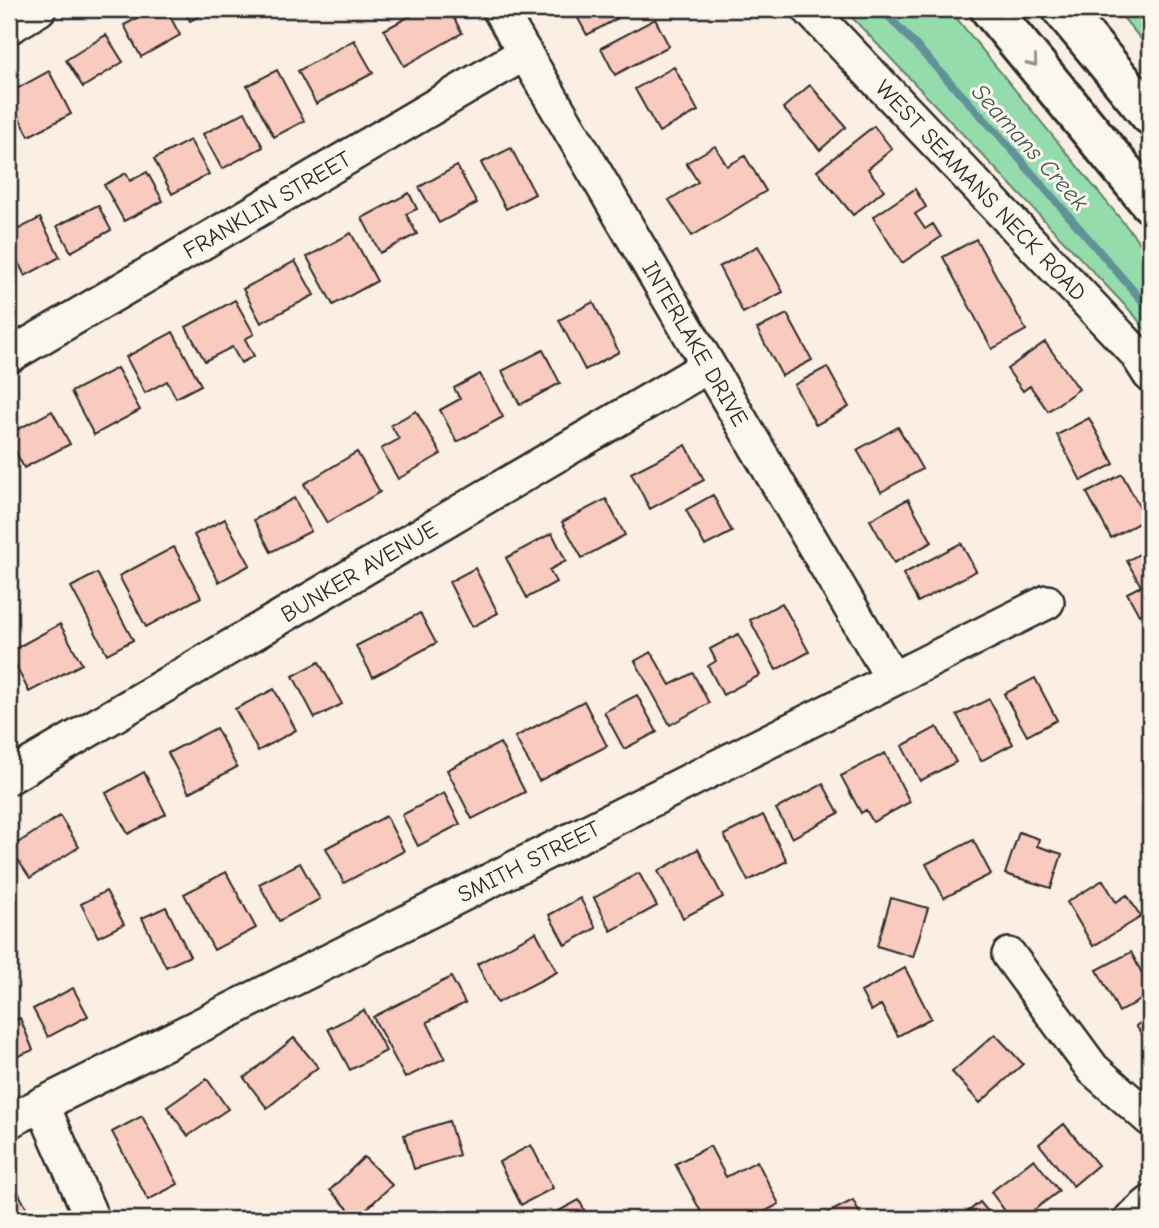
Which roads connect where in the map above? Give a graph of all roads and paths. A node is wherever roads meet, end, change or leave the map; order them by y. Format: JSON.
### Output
{"nodes":[{"id":1,"x":39,"y":9,"type":"edge"},
{"id":2,"x":499,"y":9,"type":"edge"},
{"id":3,"x":809,"y":9,"type":"edge"},
{"id":4,"x":990,"y":9,"type":"edge"},
{"id":5,"x":1062,"y":9,"type":"edge"},
{"id":6,"x":9,"y":27,"type":"edge"},
{"id":7,"x":525,"y":53,"type":"junction"},
{"id":8,"x":1150,"y":115,"type":"edge"},
{"id":9,"x":1150,"y":203,"type":"edge"},
{"id":10,"x":9,"y":356,"type":"edge"},
{"id":11,"x":709,"y":366,"type":"junction"},
{"id":12,"x":1150,"y":375,"type":"edge"},
{"id":13,"x":1047,"y":602,"type":"dead end"},
{"id":14,"x":892,"y":678,"type":"junction"},
{"id":15,"x":9,"y":777,"type":"edge"},
{"id":16,"x":1009,"y":955,"type":"dead end"},
{"id":17,"x":42,"y":1104,"type":"junction"},
{"id":18,"x":1150,"y":1119,"type":"edge"},
{"id":19,"x":9,"y":1121,"type":"edge"},
{"id":20,"x":92,"y":1219,"type":"edge"}],
"edges":[{"from":1,"to":6,"type":"street"},
{"from":2,"to":7,"type":"street","name":"INTERLAKE DRIVE"},
{"from":3,"to":12,"type":"street","name":"WEST SEAMANS NECK ROAD"},
{"from":4,"to":9,"type":"highway","one_way":true},
{"from":5,"to":8,"type":"highway"},
{"from":7,"to":10,"type":"street","name":"FRANKLIN STREET"},
{"from":7,"to":11,"type":"street","name":"INTERLAKE DRIVE"},
{"from":11,"to":14,"type":"street","name":"INTERLAKE DRIVE"},
{"from":11,"to":15,"type":"street","name":"BUNKER AVENUE"},
{"from":13,"to":14,"type":"street","name":"SMITH STREET"},
{"from":14,"to":17,"type":"street","name":"SMITH STREET"},
{"from":16,"to":18,"type":"street"},
{"from":17,"to":19,"type":"street","name":"SMITH STREET"},
{"from":17,"to":20,"type":"street"}]}
